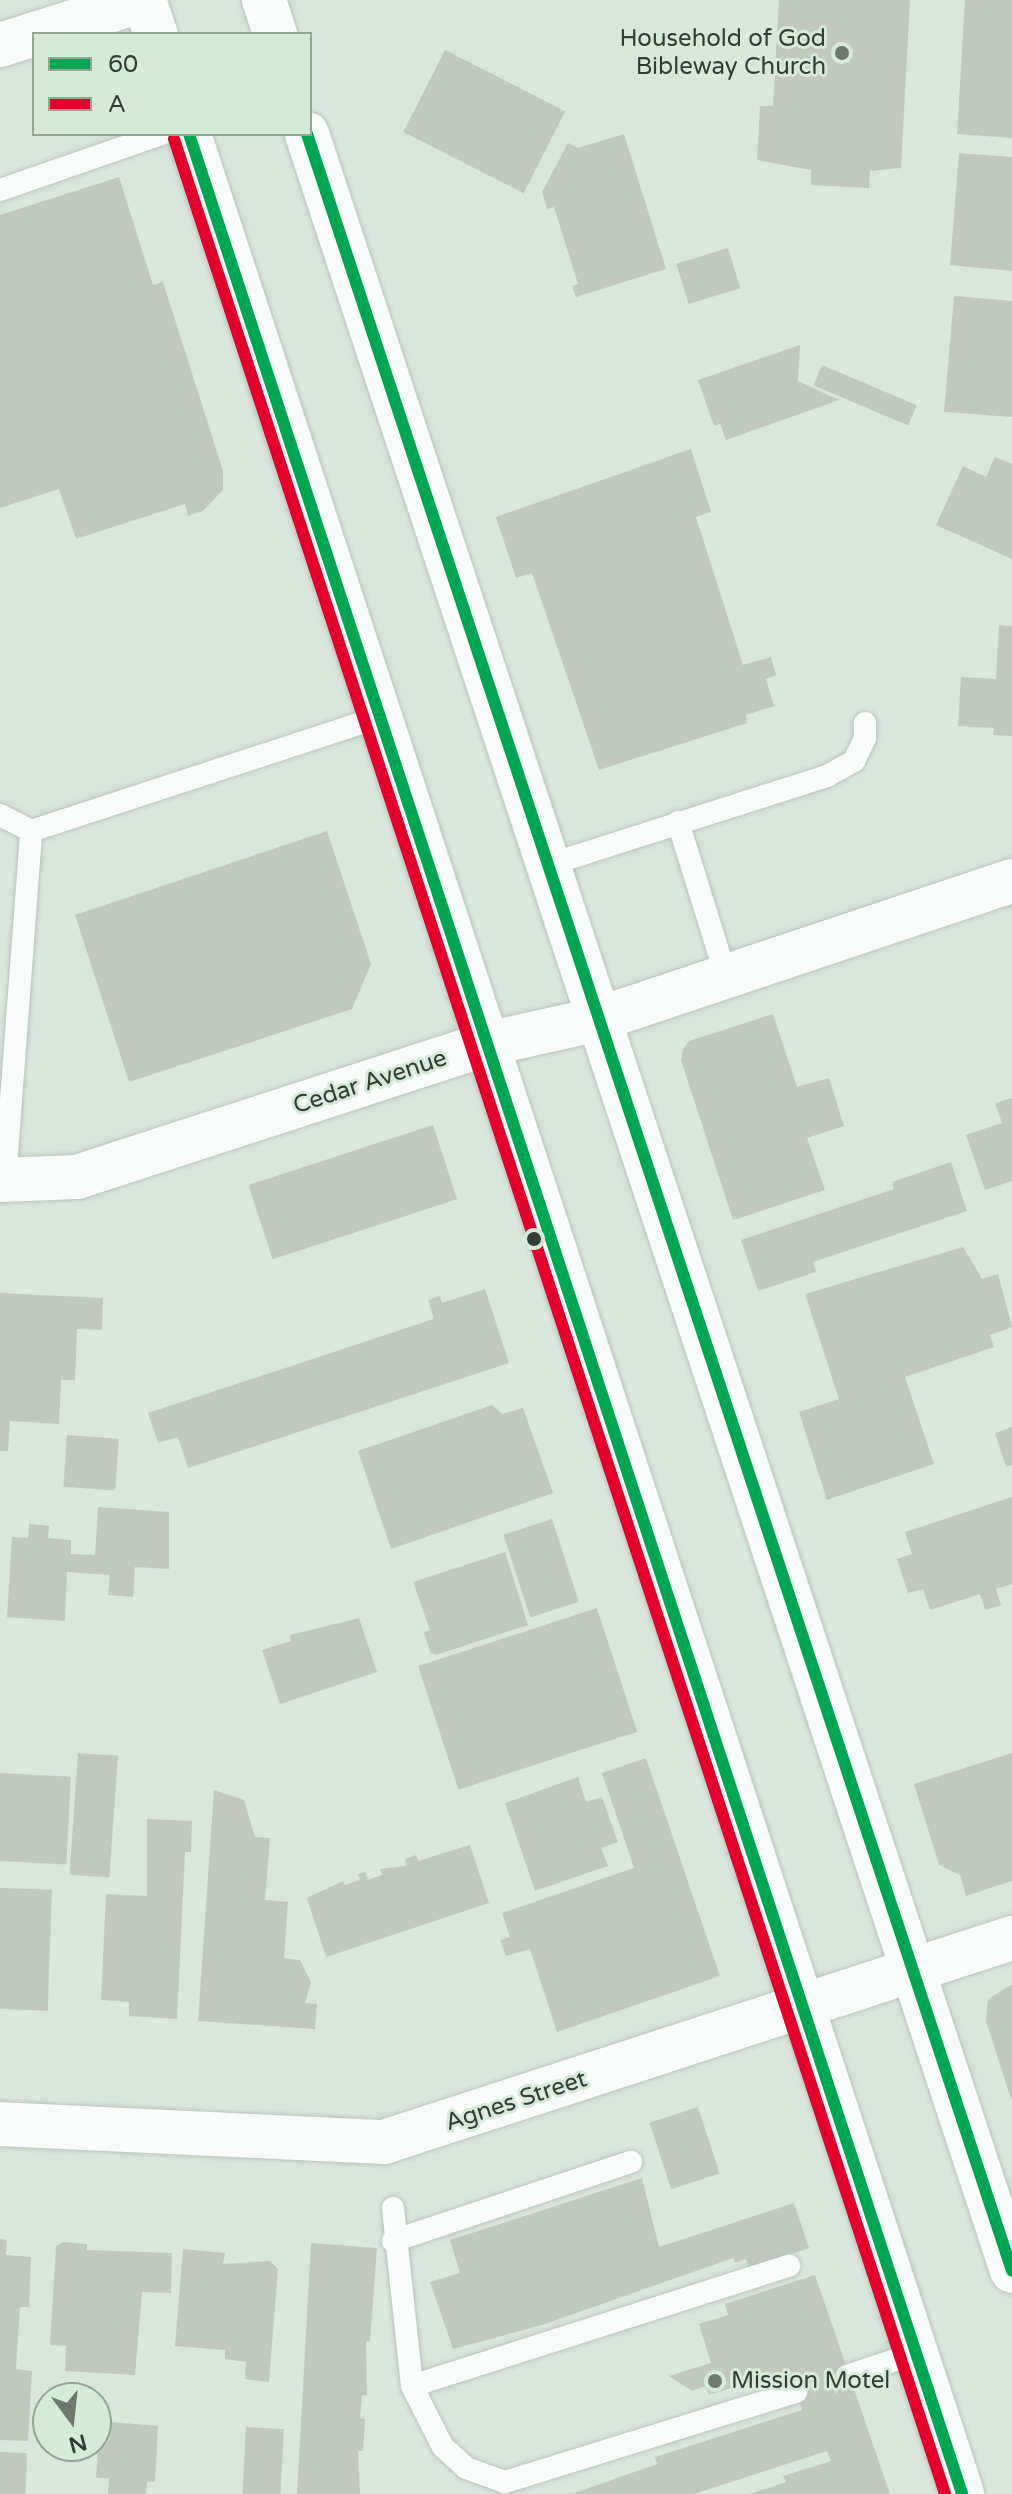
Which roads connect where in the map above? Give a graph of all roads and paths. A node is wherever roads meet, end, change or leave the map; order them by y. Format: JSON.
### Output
{"nodes":[{"id":1,"x":144,"y":0,"type":"edge"},
{"id":2,"x":264,"y":0,"type":"edge"},
{"id":3,"x":42,"y":32,"type":"edge"},
{"id":4,"x":155,"y":32,"type":"edge"},
{"id":5,"x":274,"y":32,"type":"edge"},
{"id":6,"x":32,"y":35,"type":"edge"},
{"id":7,"x":0,"y":45,"type":"edge"},
{"id":8,"x":156,"y":136,"type":"edge"},
{"id":9,"x":190,"y":136,"type":"edge"},
{"id":10,"x":308,"y":136,"type":"edge"},
{"id":11,"x":0,"y":190,"type":"edge"},
{"id":12,"x":380,"y":717,"type":"junction"},
{"id":13,"x":865,"y":723,"type":"dead end"},
{"id":14,"x":0,"y":815,"type":"edge"},
{"id":15,"x":678,"y":822,"type":"junction"},
{"id":16,"x":31,"y":831,"type":"junction"},
{"id":17,"x":548,"y":865,"type":"junction"},
{"id":18,"x":1012,"y":881,"type":"edge"},
{"id":19,"x":726,"y":976,"type":"junction"},
{"id":20,"x":599,"y":1019,"type":"junction"},
{"id":21,"x":487,"y":1044,"type":"junction"},
{"id":22,"x":2,"y":1180,"type":"edge"},
{"id":23,"x":1012,"y":1938,"type":"edge"},
{"id":24,"x":912,"y":1971,"type":"junction"},
{"id":25,"x":802,"y":2008,"type":"junction"},
{"id":26,"x":0,"y":2124,"type":"edge"},
{"id":27,"x":631,"y":2162,"type":"dead end"},
{"id":28,"x":393,"y":2208,"type":"dead end"},
{"id":29,"x":393,"y":2241,"type":"junction"},
{"id":30,"x":789,"y":2266,"type":"dead end"},
{"id":31,"x":1012,"y":2271,"type":"edge"},
{"id":32,"x":916,"y":2353,"type":"junction"},
{"id":33,"x":847,"y":2376,"type":"dead end"},
{"id":34,"x":412,"y":2386,"type":"junction"},
{"id":35,"x":796,"y":2392,"type":"dead end"},
{"id":36,"x":962,"y":2494,"type":"edge"}],
"edges":[{"from":1,"to":3,"type":"main road"},
{"from":1,"to":4,"type":"main road"},
{"from":2,"to":5,"type":"main road"},
{"from":6,"to":7,"type":"main road"},
{"from":8,"to":11,"type":"lane"},
{"from":9,"to":12,"type":"main road"},
{"from":10,"to":17,"type":"main road"},
{"from":12,"to":16,"type":"lane"},
{"from":12,"to":21,"type":"main road"},
{"from":13,"to":15,"type":"lane"},
{"from":14,"to":16,"type":"lane"},
{"from":15,"to":17,"type":"lane"},
{"from":15,"to":19,"type":"lane"},
{"from":16,"to":22,"type":"lane"},
{"from":17,"to":20,"type":"main road"},
{"from":18,"to":19,"type":"main road","name":"Cedar Avenue"},
{"from":19,"to":20,"type":"main road","name":"Cedar Avenue"},
{"from":20,"to":21,"type":"main road","name":"Cedar Avenue"},
{"from":20,"to":24,"type":"main road"},
{"from":21,"to":22,"type":"main road","name":"Cedar Avenue"},
{"from":21,"to":25,"type":"main road"},
{"from":23,"to":24,"type":"main road","name":"Agnes Street"},
{"from":24,"to":25,"type":"main road","name":"Agnes Street"},
{"from":24,"to":31,"type":"main road"},
{"from":25,"to":26,"type":"main road","name":"Agnes Street"},
{"from":25,"to":32,"type":"main road"},
{"from":27,"to":29,"type":"lane"},
{"from":28,"to":29,"type":"lane"},
{"from":29,"to":34,"type":"lane"},
{"from":30,"to":34,"type":"lane"},
{"from":32,"to":33,"type":"lane"},
{"from":32,"to":36,"type":"main road"},
{"from":34,"to":35,"type":"lane"}]}
